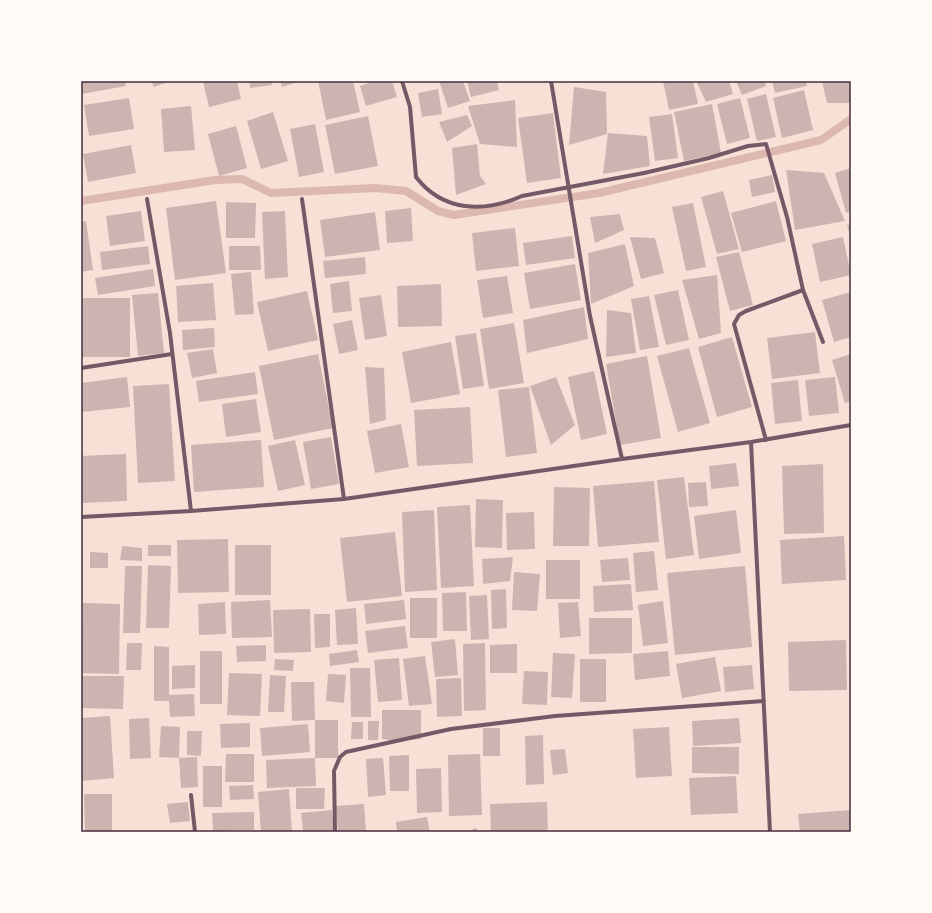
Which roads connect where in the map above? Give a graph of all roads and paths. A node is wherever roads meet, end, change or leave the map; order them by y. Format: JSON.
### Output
{"nodes":[{"id":1,"x":402,"y":81,"type":"edge"},
{"id":2,"x":551,"y":81,"type":"edge"},
{"id":3,"x":568,"y":189,"type":"junction"},
{"id":4,"x":147,"y":199,"type":"dead end"},
{"id":5,"x":302,"y":199,"type":"dead end"},
{"id":6,"x":803,"y":290,"type":"junction"},
{"id":7,"x":823,"y":342,"type":"dead end"},
{"id":8,"x":172,"y":354,"type":"junction"},
{"id":9,"x":81,"y":368,"type":"edge"},
{"id":10,"x":851,"y":425,"type":"edge"},
{"id":11,"x":766,"y":440,"type":"junction"},
{"id":12,"x":752,"y":442,"type":"junction"},
{"id":13,"x":622,"y":459,"type":"junction"},
{"id":14,"x":344,"y":499,"type":"junction"},
{"id":15,"x":191,"y":511,"type":"junction"},
{"id":16,"x":81,"y":517,"type":"edge"},
{"id":17,"x":764,"y":701,"type":"junction"},
{"id":18,"x":192,"y":795,"type":"dead end"},
{"id":19,"x":195,"y":832,"type":"edge"},
{"id":20,"x":335,"y":832,"type":"edge"},
{"id":21,"x":770,"y":832,"type":"edge"}],
"edges":[{"from":1,"to":3,"type":"street"},
{"from":2,"to":3,"type":"street"},
{"from":3,"to":6,"type":"street"},
{"from":3,"to":13,"type":"street"},
{"from":4,"to":8,"type":"street"},
{"from":5,"to":14,"type":"street"},
{"from":6,"to":7,"type":"street"},
{"from":6,"to":11,"type":"street"},
{"from":8,"to":9,"type":"street"},
{"from":8,"to":15,"type":"street"},
{"from":10,"to":11,"type":"street"},
{"from":11,"to":12,"type":"street"},
{"from":12,"to":13,"type":"street"},
{"from":12,"to":17,"type":"street"},
{"from":13,"to":14,"type":"street"},
{"from":14,"to":15,"type":"street"},
{"from":15,"to":16,"type":"street"},
{"from":17,"to":20,"type":"street"},
{"from":17,"to":21,"type":"street"},
{"from":18,"to":19,"type":"street"}]}
